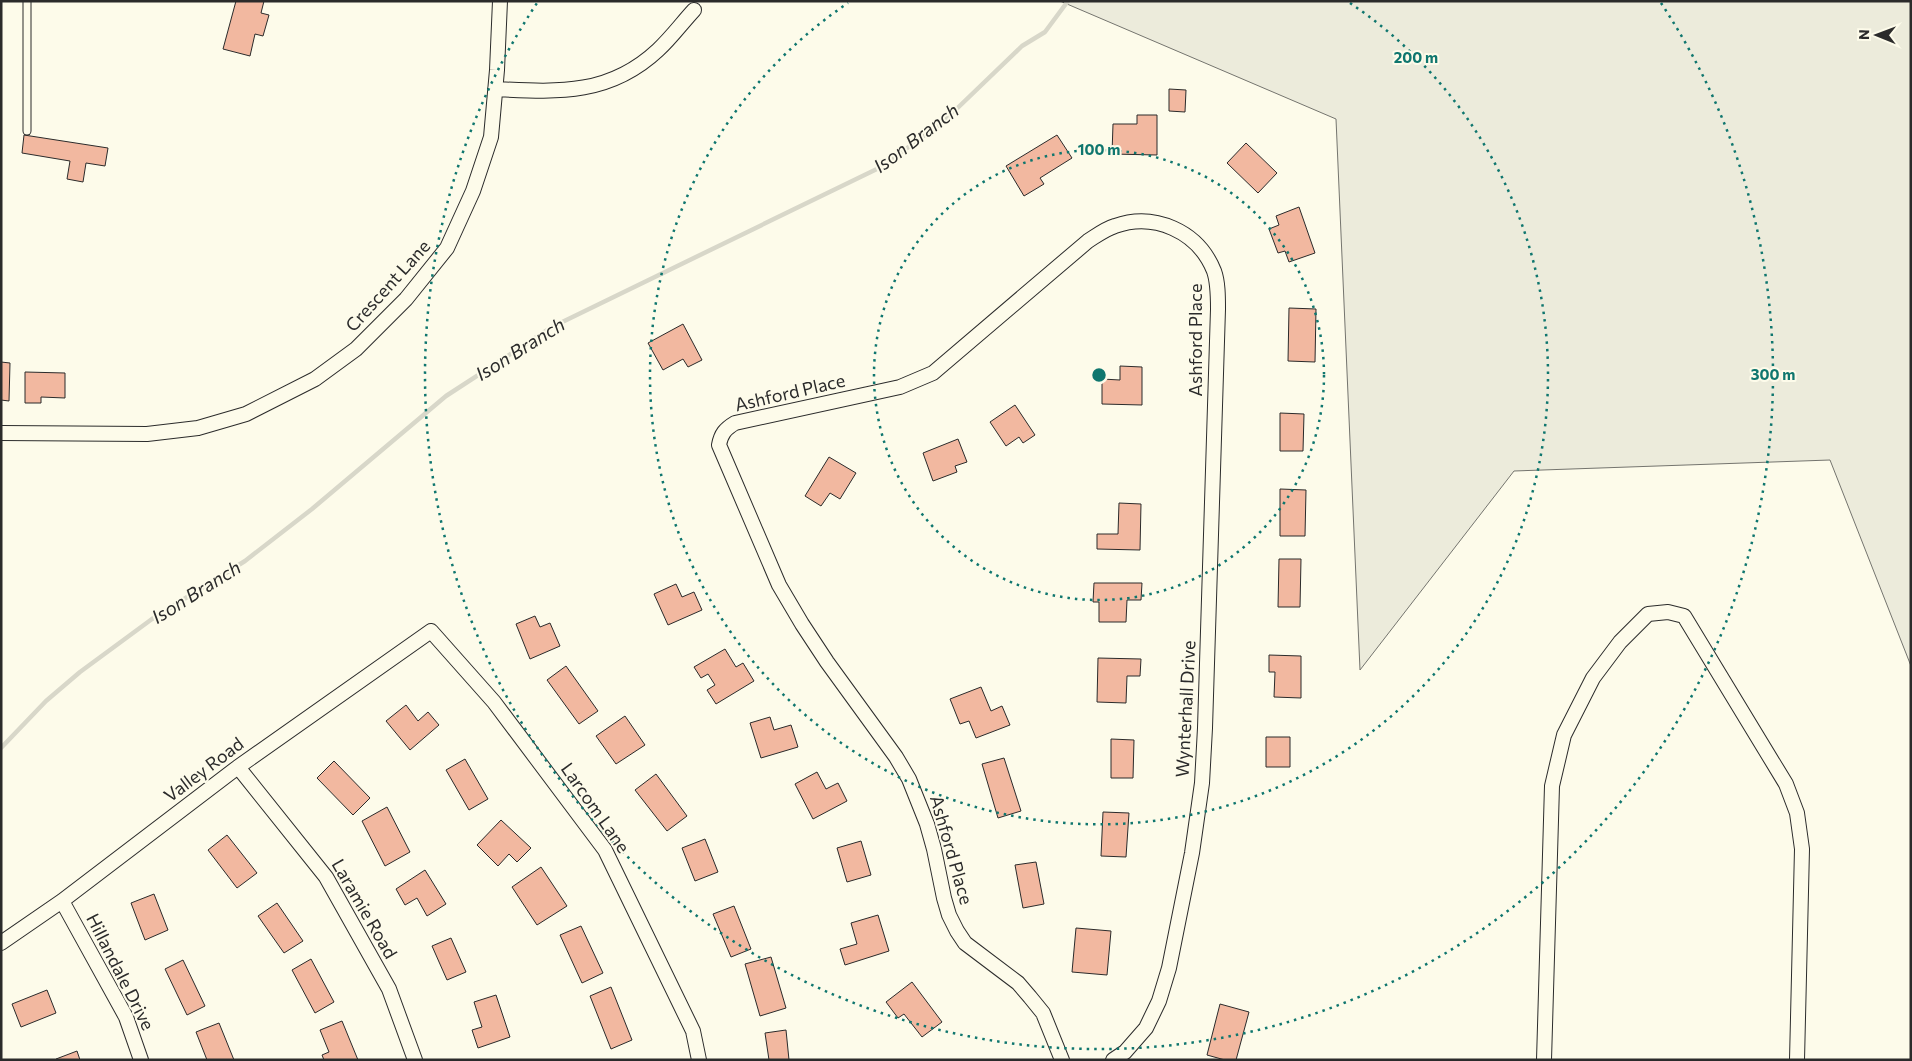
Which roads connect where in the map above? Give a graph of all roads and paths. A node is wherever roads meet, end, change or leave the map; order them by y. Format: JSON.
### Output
{"nodes":[{"id":1,"x":27,"y":1,"type":"edge"},
{"id":2,"x":500,"y":1,"type":"edge"},
{"id":3,"x":694,"y":10,"type":"dead end"},
{"id":4,"x":495,"y":89,"type":"junction"},
{"id":5,"x":27,"y":131,"type":"dead end"},
{"id":6,"x":1,"y":432,"type":"edge"},
{"id":7,"x":1213,"y":485,"type":"joint"},
{"id":8,"x":431,"y":631,"type":"joint"},
{"id":9,"x":238,"y":767,"type":"junction"},
{"id":10,"x":62,"y":901,"type":"junction"},
{"id":11,"x":1,"y":943,"type":"edge"},
{"id":12,"x":141,"y":1060,"type":"edge"},
{"id":13,"x":415,"y":1060,"type":"edge"},
{"id":14,"x":699,"y":1060,"type":"edge"},
{"id":15,"x":1062,"y":1060,"type":"edge"},
{"id":16,"x":1113,"y":1060,"type":"edge"},
{"id":17,"x":1544,"y":1060,"type":"edge"},
{"id":18,"x":1797,"y":1060,"type":"edge"}],
"edges":[{"from":1,"to":5,"type":"lane"},
{"from":2,"to":4,"type":"street","name":"Crescent Lane"},
{"from":3,"to":4,"type":"street"},
{"from":4,"to":6,"type":"street","name":"Crescent Lane"},
{"from":7,"to":15,"type":"street","name":"Ashford Place"},
{"from":7,"to":16,"type":"street","name":"Wynterhall Drive"},
{"from":8,"to":9,"type":"street","name":"Valley Road"},
{"from":8,"to":14,"type":"street","name":"Larcom Lane"},
{"from":9,"to":10,"type":"street","name":"Valley Road"},
{"from":9,"to":13,"type":"street","name":"Laramie Road"},
{"from":10,"to":11,"type":"street","name":"Valley Road"},
{"from":10,"to":12,"type":"street","name":"Hillandale Drive"},
{"from":17,"to":18,"type":"street"}]}
